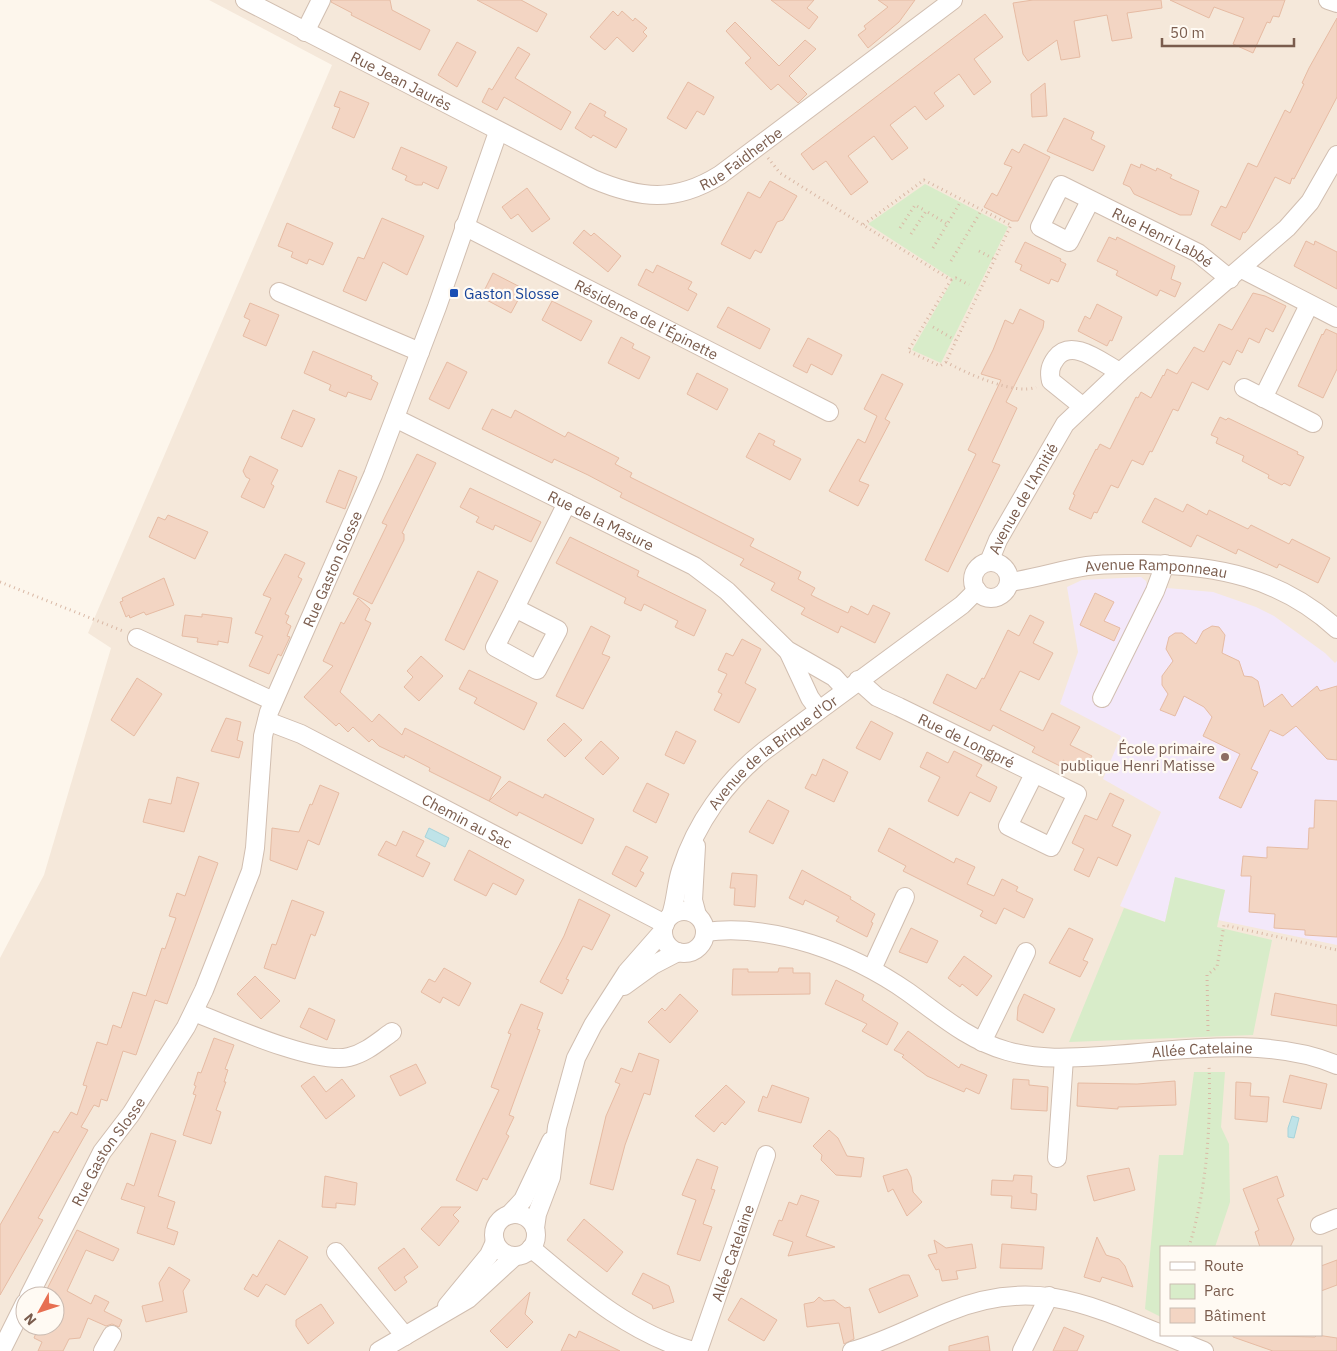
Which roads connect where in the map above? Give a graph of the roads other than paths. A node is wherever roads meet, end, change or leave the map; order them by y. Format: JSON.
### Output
{"nodes":[{"id":1,"x":244,"y":0,"type":"edge"},
{"id":2,"x":321,"y":0,"type":"edge"},
{"id":3,"x":953,"y":0,"type":"edge"},
{"id":4,"x":1328,"y":0,"type":"edge"},
{"id":5,"x":1337,"y":3,"type":"edge"},
{"id":6,"x":305,"y":32,"type":"junction"},
{"id":7,"x":498,"y":132,"type":"junction"},
{"id":8,"x":1337,"y":155,"type":"edge"},
{"id":9,"x":1090,"y":201,"type":"dead end"},
{"id":10,"x":464,"y":226,"type":"junction"},
{"id":11,"x":1236,"y":274,"type":"junction"},
{"id":12,"x":279,"y":292,"type":"dead end"},
{"id":13,"x":1309,"y":305,"type":"junction"},
{"id":14,"x":1337,"y":318,"type":"edge"},
{"id":15,"x":420,"y":352,"type":"junction"},
{"id":16,"x":1120,"y":372,"type":"junction"},
{"id":17,"x":1244,"y":388,"type":"dead end"},
{"id":18,"x":1263,"y":398,"type":"junction"},
{"id":19,"x":1082,"y":406,"type":"junction"},
{"id":20,"x":829,"y":412,"type":"dead end"},
{"id":21,"x":395,"y":418,"type":"junction"},
{"id":22,"x":1313,"y":423,"type":"dead end"},
{"id":23,"x":567,"y":503,"type":"junction"},
{"id":24,"x":989,"y":562,"type":"junction"},
{"id":25,"x":1165,"y":564,"type":"junction"},
{"id":26,"x":1009,"y":582,"type":"junction"},
{"id":27,"x":977,"y":590,"type":"junction"},
{"id":28,"x":515,"y":608,"type":"dead end"},
{"id":29,"x":1335,"y":624,"type":"edge"},
{"id":30,"x":137,"y":638,"type":"road end"},
{"id":31,"x":787,"y":650,"type":"junction"},
{"id":32,"x":858,"y":680,"type":"junction"},
{"id":33,"x":1102,"y":698,"type":"dead end"},
{"id":34,"x":273,"y":701,"type":"junction"},
{"id":35,"x":819,"y":710,"type":"junction"},
{"id":36,"x":266,"y":721,"type":"junction"},
{"id":37,"x":1034,"y":774,"type":"dead end"},
{"id":38,"x":698,"y":833,"type":"junction"},
{"id":39,"x":905,"y":897,"type":"dead end"},
{"id":40,"x":697,"y":915,"type":"junction"},
{"id":41,"x":666,"y":924,"type":"junction"},
{"id":42,"x":705,"y":932,"type":"junction"},
{"id":43,"x":678,"y":952,"type":"junction"},
{"id":44,"x":1026,"y":952,"type":"dead end"},
{"id":45,"x":872,"y":969,"type":"junction"},
{"id":46,"x":612,"y":997,"type":"junction"},
{"id":47,"x":194,"y":1012,"type":"junction"},
{"id":48,"x":392,"y":1032,"type":"dead end"},
{"id":49,"x":982,"y":1042,"type":"junction"},
{"id":50,"x":1064,"y":1058,"type":"junction"},
{"id":51,"x":1337,"y":1065,"type":"edge"},
{"id":52,"x":557,"y":1127,"type":"junction"},
{"id":53,"x":766,"y":1155,"type":"dead end"},
{"id":54,"x":1057,"y":1158,"type":"dead end"},
{"id":55,"x":509,"y":1215,"type":"junction"},
{"id":56,"x":1337,"y":1218,"type":"edge"},
{"id":57,"x":1320,"y":1225,"type":"dead end"},
{"id":58,"x":535,"y":1228,"type":"junction"},
{"id":59,"x":495,"y":1242,"type":"junction"},
{"id":60,"x":531,"y":1248,"type":"junction"},
{"id":61,"x":336,"y":1252,"type":"dead end"},
{"id":62,"x":515,"y":1256,"type":"junction"},
{"id":63,"x":34,"y":1286,"type":"edge"},
{"id":64,"x":1049,"y":1296,"type":"junction"},
{"id":65,"x":432,"y":1321,"type":"junction"},
{"id":66,"x":15,"y":1323,"type":"edge"},
{"id":67,"x":1160,"y":1333,"type":"edge"},
{"id":68,"x":112,"y":1335,"type":"dead end"},
{"id":69,"x":405,"y":1336,"type":"junction"},
{"id":70,"x":1167,"y":1336,"type":"edge"},
{"id":71,"x":1,"y":1351,"type":"edge"},
{"id":72,"x":103,"y":1351,"type":"edge"},
{"id":73,"x":379,"y":1351,"type":"edge"},
{"id":74,"x":693,"y":1351,"type":"edge"},
{"id":75,"x":698,"y":1351,"type":"edge"},
{"id":76,"x":852,"y":1351,"type":"edge"},
{"id":77,"x":1022,"y":1351,"type":"edge"},
{"id":78,"x":1204,"y":1351,"type":"edge"}],
"edges":[{"from":1,"to":6,"type":"street","name":"Rue Jean Jaurès"},
{"from":2,"to":6,"type":"street"},
{"from":3,"to":7,"type":"street","name":"Rue Faidherbe"},
{"from":4,"to":5,"type":"street"},
{"from":6,"to":7,"type":"street","name":"Rue Jean Jaurès"},
{"from":7,"to":10,"type":"street","name":"Rue Gaston Slosse"},
{"from":8,"to":11,"type":"street","name":"Avenue de l'Amitié"},
{"from":9,"to":11,"type":"street","name":"Rue Henri Labbé"},
{"from":10,"to":15,"type":"street","name":"Rue Gaston Slosse"},
{"from":10,"to":20,"type":"street","name":"Résidence de l’Épinette"},
{"from":11,"to":13,"type":"street","name":"Rue Henri Labbé"},
{"from":11,"to":16,"type":"street","name":"Avenue de l'Amitié"},
{"from":12,"to":15,"type":"street"},
{"from":13,"to":14,"type":"street","name":"Rue Henri Labbé"},
{"from":13,"to":18,"type":"street"},
{"from":15,"to":21,"type":"street","name":"Rue Gaston Slosse"},
{"from":16,"to":19,"type":"street","name":"Avenue de l'Amitié"},
{"from":16,"to":19,"type":"street"},
{"from":17,"to":18,"type":"street"},
{"from":18,"to":22,"type":"street"},
{"from":19,"to":24,"type":"street","name":"Avenue de l'Amitié"},
{"from":21,"to":23,"type":"street","name":"Rue de la Masure"},
{"from":21,"to":34,"type":"street","name":"Rue Gaston Slosse"},
{"from":23,"to":28,"type":"street"},
{"from":23,"to":31,"type":"street","name":"Rue de la Masure"},
{"from":24,"to":26,"type":"street"},
{"from":24,"to":27,"type":"street","name":"Avenue de l'Amitié"},
{"from":25,"to":26,"type":"street","name":"Avenue Ramponneau"},
{"from":25,"to":29,"type":"street","name":"Avenue Ramponneau"},
{"from":25,"to":33,"type":"street"},
{"from":26,"to":27,"type":"street"},
{"from":27,"to":32,"type":"street"},
{"from":30,"to":34,"type":"street"},
{"from":31,"to":32,"type":"street","name":"Rue de la Masure"},
{"from":31,"to":35,"type":"street","name":"Rue de la Masure"},
{"from":32,"to":35,"type":"street","name":"Avenue de la Brique d'Or"},
{"from":32,"to":37,"type":"street","name":"Rue de Longpré"},
{"from":34,"to":36,"type":"street","name":"Rue Gaston Slosse"},
{"from":35,"to":38,"type":"street","name":"Avenue de la Brique d'Or"},
{"from":36,"to":41,"type":"street","name":"Chemin au Sac"},
{"from":36,"to":47,"type":"street","name":"Rue Gaston Slosse"},
{"from":38,"to":40,"type":"street","name":"Avenue de la Brique d'Or"},
{"from":38,"to":41,"type":"street","name":"Avenue de la Brique d'Or"},
{"from":39,"to":45,"type":"street"},
{"from":40,"to":41,"type":"street"},
{"from":40,"to":42,"type":"street"},
{"from":41,"to":43,"type":"street"},
{"from":41,"to":46,"type":"street"},
{"from":42,"to":43,"type":"street"},
{"from":42,"to":45,"type":"street","name":"Allée Catelaine"},
{"from":43,"to":46,"type":"street"},
{"from":44,"to":49,"type":"street"},
{"from":45,"to":49,"type":"street","name":"Allée Catelaine"},
{"from":46,"to":52,"type":"street"},
{"from":47,"to":48,"type":"street"},
{"from":47,"to":63,"type":"street","name":"Rue Gaston Slosse"},
{"from":49,"to":50,"type":"street","name":"Allée Catelaine"},
{"from":50,"to":51,"type":"street","name":"Allée Catelaine"},
{"from":50,"to":54,"type":"street"},
{"from":52,"to":55,"type":"street"},
{"from":52,"to":58,"type":"street"},
{"from":53,"to":75,"type":"street","name":"Allée Catelaine"},
{"from":55,"to":58,"type":"street"},
{"from":55,"to":59,"type":"street"},
{"from":56,"to":57,"type":"street"},
{"from":58,"to":60,"type":"street"},
{"from":59,"to":62,"type":"street"},
{"from":59,"to":65,"type":"street"},
{"from":60,"to":62,"type":"street"},
{"from":60,"to":74,"type":"street"},
{"from":61,"to":69,"type":"street"},
{"from":62,"to":65,"type":"street"},
{"from":64,"to":67,"type":"street"},
{"from":64,"to":76,"type":"street"},
{"from":64,"to":77,"type":"street"},
{"from":65,"to":69,"type":"street"},
{"from":66,"to":71,"type":"street"},
{"from":68,"to":72,"type":"street"},
{"from":69,"to":73,"type":"street"},
{"from":70,"to":78,"type":"street"}]}
